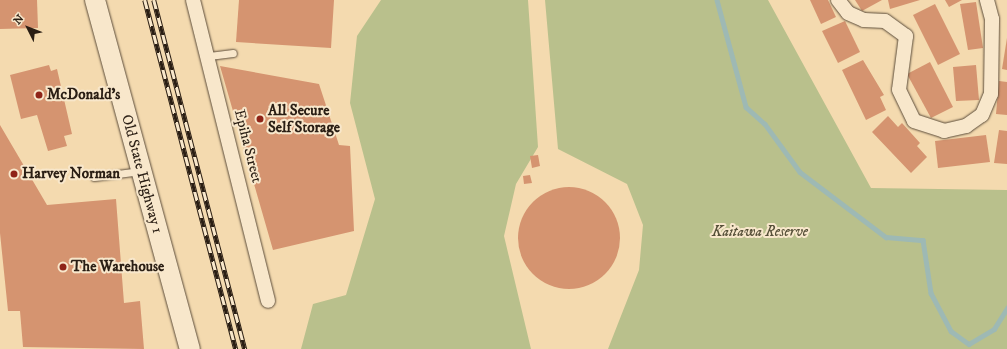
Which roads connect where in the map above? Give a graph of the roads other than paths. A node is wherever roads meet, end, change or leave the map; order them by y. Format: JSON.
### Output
{"nodes":[{"id":1,"x":95,"y":0,"type":"edge"},
{"id":2,"x":193,"y":0,"type":"edge"},
{"id":3,"x":838,"y":0,"type":"edge"},
{"id":4,"x":987,"y":0,"type":"edge"},
{"id":5,"x":233,"y":54,"type":"dead end"},
{"id":6,"x":208,"y":56,"type":"junction"},
{"id":7,"x":141,"y":171,"type":"junction"},
{"id":8,"x":94,"y":177,"type":"dead end"},
{"id":9,"x":268,"y":301,"type":"dead end"},
{"id":10,"x":190,"y":349,"type":"edge"}],
"edges":[{"from":1,"to":7,"type":"main road","name":"Old State Highway 1"},
{"from":2,"to":6,"type":"street","name":"Epiha Street"},
{"from":3,"to":4,"type":"street"},
{"from":5,"to":6,"type":"lane"},
{"from":6,"to":9,"type":"street","name":"Epiha Street"},
{"from":7,"to":8,"type":"lane"},
{"from":7,"to":10,"type":"main road","name":"Old State Highway 1"}]}
